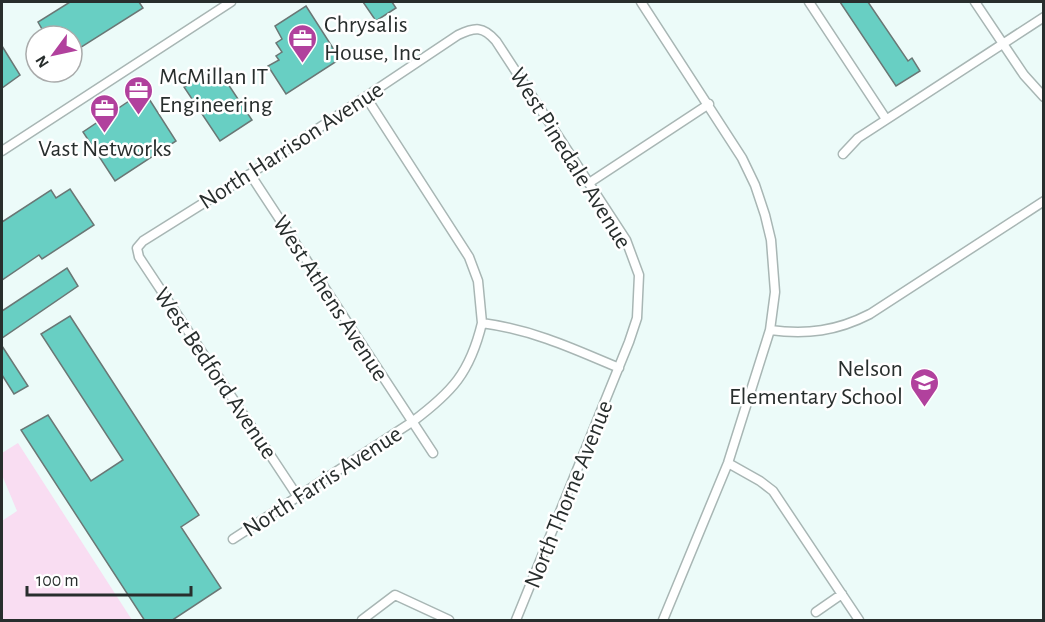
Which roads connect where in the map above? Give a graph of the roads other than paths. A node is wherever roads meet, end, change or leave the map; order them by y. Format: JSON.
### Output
{"nodes":[{"id":1,"x":231,"y":2,"type":"edge"},
{"id":2,"x":641,"y":2,"type":"edge"},
{"id":3,"x":809,"y":2,"type":"edge"},
{"id":4,"x":975,"y":2,"type":"edge"},
{"id":5,"x":1044,"y":17,"type":"edge"},
{"id":6,"x":479,"y":29,"type":"joint"},
{"id":7,"x":1002,"y":44,"type":"junction"},
{"id":8,"x":366,"y":97,"type":"junction"},
{"id":9,"x":1044,"y":97,"type":"edge"},
{"id":10,"x":709,"y":104,"type":"junction"},
{"id":11,"x":886,"y":119,"type":"junction"},
{"id":12,"x":2,"y":151,"type":"edge"},
{"id":13,"x":843,"y":154,"type":"dead end"},
{"id":14,"x":250,"y":174,"type":"junction"},
{"id":15,"x":590,"y":183,"type":"junction"},
{"id":16,"x":1044,"y":201,"type":"edge"},
{"id":17,"x":137,"y":248,"type":"joint"},
{"id":18,"x":482,"y":323,"type":"junction"},
{"id":19,"x":770,"y":330,"type":"junction"},
{"id":20,"x":619,"y":368,"type":"junction"},
{"id":21,"x":412,"y":422,"type":"junction"},
{"id":22,"x":433,"y":453,"type":"dead end"},
{"id":23,"x":728,"y":463,"type":"junction"},
{"id":24,"x":298,"y":497,"type":"junction"},
{"id":25,"x":233,"y":539,"type":"dead end"},
{"id":26,"x":842,"y":594,"type":"junction"},
{"id":27,"x":816,"y":612,"type":"dead end"},
{"id":28,"x":362,"y":621,"type":"edge"},
{"id":29,"x":449,"y":621,"type":"edge"},
{"id":30,"x":516,"y":621,"type":"edge"},
{"id":31,"x":663,"y":621,"type":"edge"},
{"id":32,"x":859,"y":621,"type":"edge"}],
"edges":[{"from":1,"to":12,"type":"street"},
{"from":2,"to":10,"type":"street"},
{"from":3,"to":11,"type":"street"},
{"from":4,"to":7,"type":"street"},
{"from":5,"to":7,"type":"street"},
{"from":6,"to":8,"type":"street","name":"North Harrison Avenue"},
{"from":6,"to":15,"type":"street","name":"West Pinedale Avenue"},
{"from":7,"to":9,"type":"street"},
{"from":7,"to":11,"type":"street"},
{"from":8,"to":14,"type":"street","name":"North Harrison Avenue"},
{"from":8,"to":18,"type":"street","name":"North Farris Avenue"},
{"from":10,"to":15,"type":"street"},
{"from":10,"to":19,"type":"street"},
{"from":11,"to":13,"type":"street"},
{"from":14,"to":17,"type":"street","name":"North Harrison Avenue"},
{"from":14,"to":21,"type":"street","name":"West Athens Avenue"},
{"from":15,"to":20,"type":"street","name":"West Pinedale Avenue"},
{"from":16,"to":19,"type":"street"},
{"from":17,"to":24,"type":"street","name":"West Bedford Avenue"},
{"from":18,"to":20,"type":"street"},
{"from":18,"to":21,"type":"street","name":"North Farris Avenue"},
{"from":19,"to":23,"type":"street"},
{"from":20,"to":30,"type":"street","name":"North Thorne Avenue"},
{"from":21,"to":22,"type":"street","name":"North Farris Avenue"},
{"from":21,"to":24,"type":"street","name":"North Farris Avenue"},
{"from":23,"to":26,"type":"street"},
{"from":23,"to":31,"type":"street"},
{"from":24,"to":25,"type":"street","name":"North Farris Avenue"},
{"from":26,"to":27,"type":"street"},
{"from":26,"to":32,"type":"street"},
{"from":28,"to":29,"type":"street"}]}
